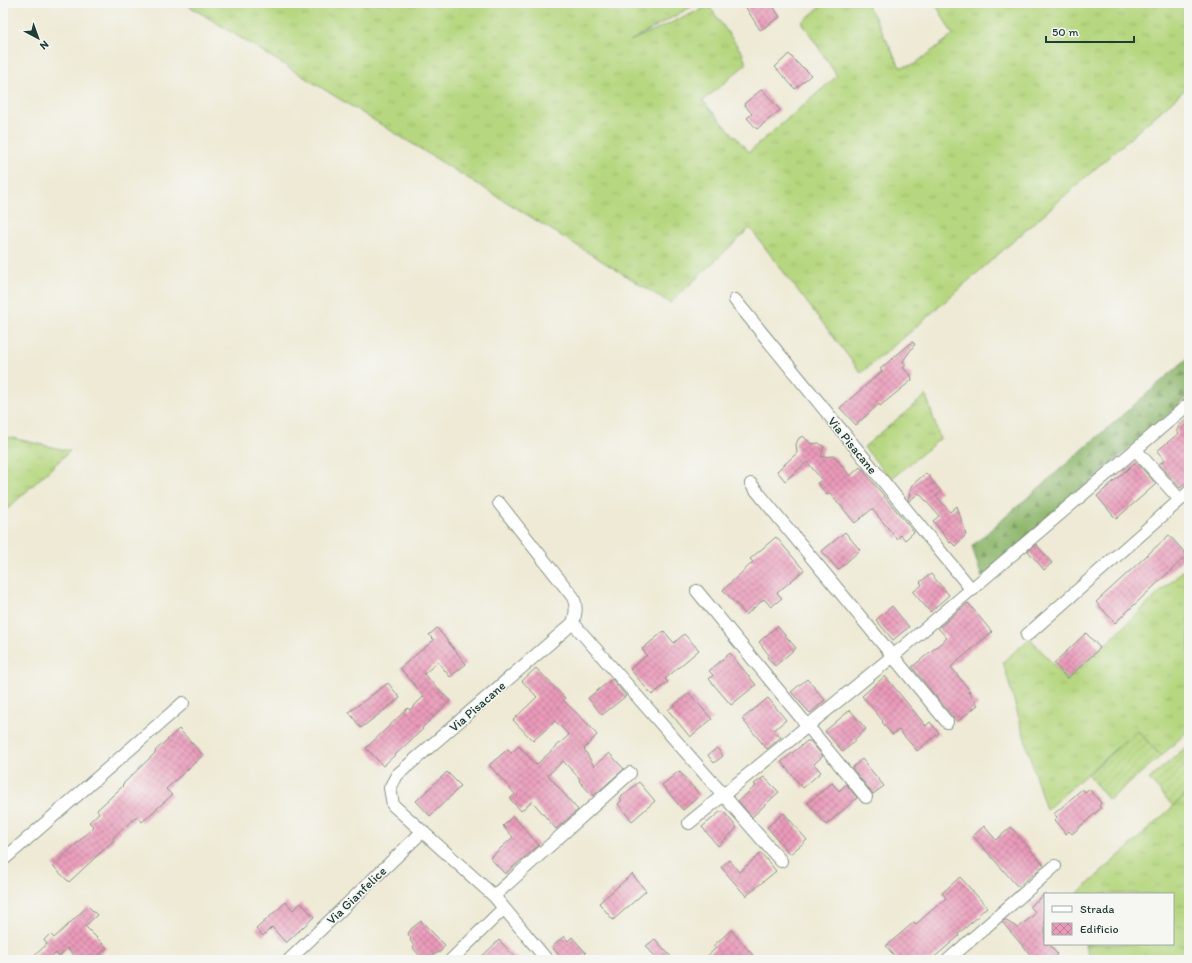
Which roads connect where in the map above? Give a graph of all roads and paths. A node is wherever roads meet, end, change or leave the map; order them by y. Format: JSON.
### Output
{"nodes":[{"id":1,"x":735,"y":300,"type":"dead end"},
{"id":2,"x":1189,"y":404,"type":"edge"},
{"id":3,"x":1136,"y":450,"type":"junction"},
{"id":4,"x":751,"y":484,"type":"dead end"},
{"id":5,"x":1184,"y":496,"type":"edge"},
{"id":6,"x":499,"y":503,"type":"dead end"},
{"id":7,"x":972,"y":590,"type":"junction"},
{"id":8,"x":697,"y":591,"type":"dead end"},
{"id":9,"x":573,"y":623,"type":"junction"},
{"id":10,"x":1027,"y":635,"type":"dead end"},
{"id":11,"x":893,"y":656,"type":"junction"},
{"id":12,"x":183,"y":703,"type":"dead end"},
{"id":13,"x":947,"y":722,"type":"dead end"},
{"id":14,"x":808,"y":726,"type":"junction"},
{"id":15,"x":630,"y":773,"type":"dead end"},
{"id":16,"x":723,"y":796,"type":"junction"},
{"id":17,"x":866,"y":797,"type":"dead end"},
{"id":18,"x":689,"y":823,"type":"dead end"},
{"id":19,"x":423,"y":831,"type":"junction"},
{"id":20,"x":3,"y":860,"type":"edge"},
{"id":21,"x":781,"y":861,"type":"dead end"},
{"id":22,"x":1055,"y":866,"type":"dead end"},
{"id":23,"x":494,"y":896,"type":"junction"},
{"id":24,"x":503,"y":909,"type":"junction"},
{"id":25,"x":289,"y":960,"type":"edge"},
{"id":26,"x":451,"y":960,"type":"edge"},
{"id":27,"x":547,"y":960,"type":"edge"},
{"id":28,"x":948,"y":960,"type":"edge"}],
"edges":[{"from":1,"to":7,"type":"street","name":"Via Pisacane"},
{"from":2,"to":3,"type":"street"},
{"from":3,"to":5,"type":"street"},
{"from":3,"to":7,"type":"street"},
{"from":4,"to":11,"type":"street"},
{"from":5,"to":10,"type":"street"},
{"from":6,"to":9,"type":"street"},
{"from":7,"to":11,"type":"street"},
{"from":8,"to":14,"type":"street"},
{"from":9,"to":16,"type":"street"},
{"from":9,"to":19,"type":"street","name":"Via Pisacane"},
{"from":11,"to":13,"type":"street"},
{"from":11,"to":14,"type":"street"},
{"from":12,"to":20,"type":"street"},
{"from":14,"to":16,"type":"street"},
{"from":14,"to":17,"type":"street"},
{"from":15,"to":23,"type":"street"},
{"from":16,"to":18,"type":"street"},
{"from":16,"to":21,"type":"street"},
{"from":19,"to":23,"type":"street","name":"Via Pisacane"},
{"from":19,"to":25,"type":"street","name":"Via Gianfelice"},
{"from":22,"to":28,"type":"street"},
{"from":23,"to":24,"type":"street","name":"Via Pisacane"},
{"from":24,"to":26,"type":"street"},
{"from":24,"to":27,"type":"street","name":"Via Pisacane"}]}
